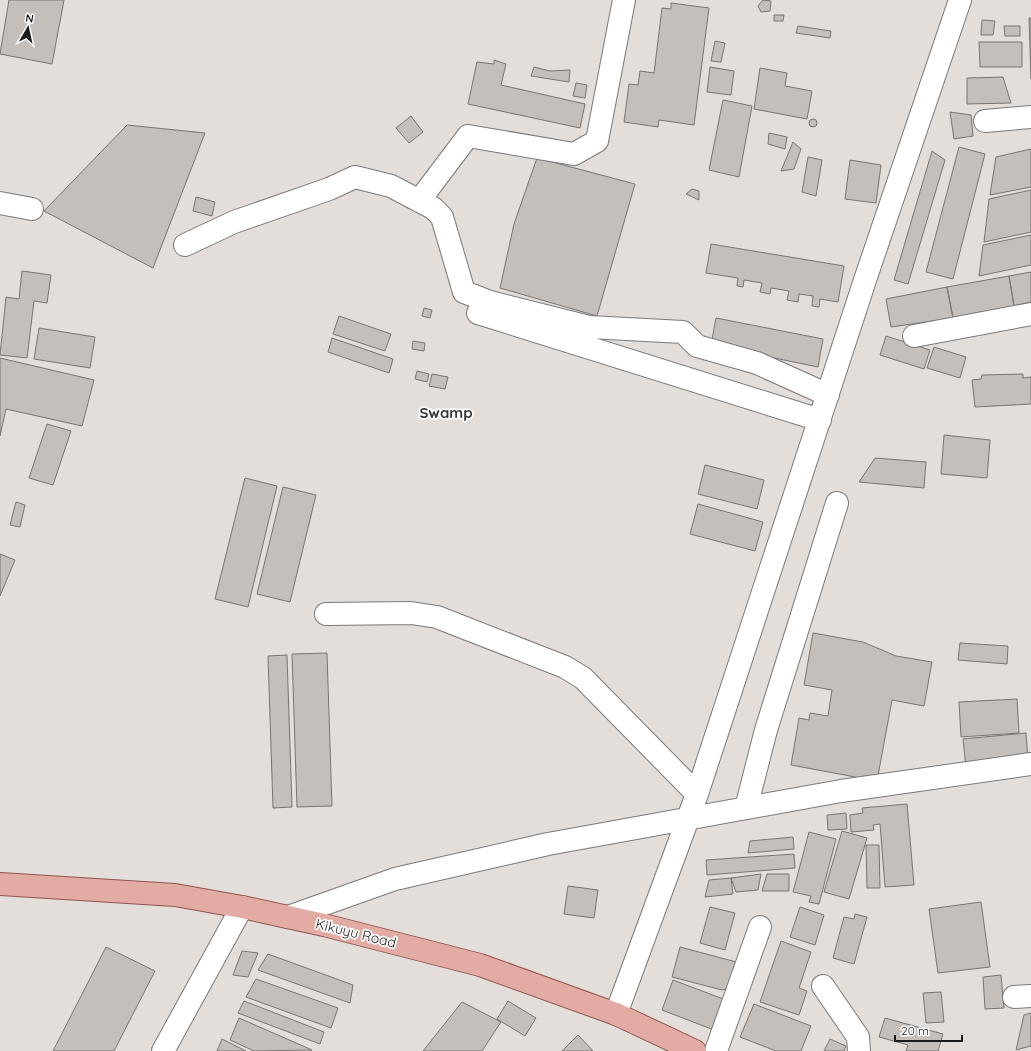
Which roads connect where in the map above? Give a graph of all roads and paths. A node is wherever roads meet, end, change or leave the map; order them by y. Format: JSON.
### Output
{"nodes":[{"id":1,"x":624,"y":0,"type":"edge"},
{"id":2,"x":960,"y":0,"type":"edge"},
{"id":3,"x":1031,"y":117,"type":"edge"},
{"id":4,"x":985,"y":121,"type":"dead end"},
{"id":5,"x":419,"y":201,"type":"junction"},
{"id":6,"x":0,"y":203,"type":"edge"},
{"id":7,"x":32,"y":209,"type":"dead end"},
{"id":8,"x":185,"y":245,"type":"dead end"},
{"id":9,"x":478,"y":313,"type":"dead end"},
{"id":10,"x":1031,"y":314,"type":"edge"},
{"id":11,"x":914,"y":336,"type":"dead end"},
{"id":12,"x":828,"y":395,"type":"junction"},
{"id":13,"x":820,"y":420,"type":"junction"},
{"id":14,"x":837,"y":503,"type":"dead end"},
{"id":15,"x":326,"y":614,"type":"dead end"},
{"id":16,"x":1031,"y":764,"type":"edge"},
{"id":17,"x":697,"y":794,"type":"junction"},
{"id":18,"x":746,"y":808,"type":"junction"},
{"id":19,"x":688,"y":818,"type":"junction"},
{"id":20,"x":0,"y":884,"type":"edge"},
{"id":21,"x":242,"y":907,"type":"junction"},
{"id":22,"x":288,"y":917,"type":"junction"},
{"id":23,"x":760,"y":928,"type":"dead end"},
{"id":24,"x":823,"y":986,"type":"dead end"},
{"id":25,"x":616,"y":1014,"type":"junction"},
{"id":26,"x":163,"y":1051,"type":"edge"},
{"id":27,"x":695,"y":1051,"type":"edge"},
{"id":28,"x":716,"y":1051,"type":"edge"},
{"id":29,"x":859,"y":1051,"type":"edge"}],
"edges":[{"from":1,"to":5,"type":"street"},
{"from":2,"to":12,"type":"street"},
{"from":3,"to":4,"type":"street"},
{"from":5,"to":8,"type":"street"},
{"from":5,"to":12,"type":"street"},
{"from":6,"to":7,"type":"street"},
{"from":9,"to":13,"type":"street"},
{"from":10,"to":11,"type":"street"},
{"from":12,"to":13,"type":"street"},
{"from":13,"to":17,"type":"street"},
{"from":14,"to":18,"type":"street"},
{"from":15,"to":17,"type":"street"},
{"from":16,"to":18,"type":"street"},
{"from":17,"to":19,"type":"street"},
{"from":18,"to":19,"type":"street"},
{"from":19,"to":22,"type":"street"},
{"from":19,"to":25,"type":"street"},
{"from":20,"to":21,"type":"main road","name":"Kikuyu Road"},
{"from":21,"to":22,"type":"main road","name":"Kikuyu Road"},
{"from":21,"to":26,"type":"street"},
{"from":22,"to":25,"type":"main road","name":"Kikuyu Road"},
{"from":23,"to":28,"type":"street"},
{"from":24,"to":29,"type":"street"},
{"from":25,"to":27,"type":"main road","name":"Kikuyu Road"}]}
